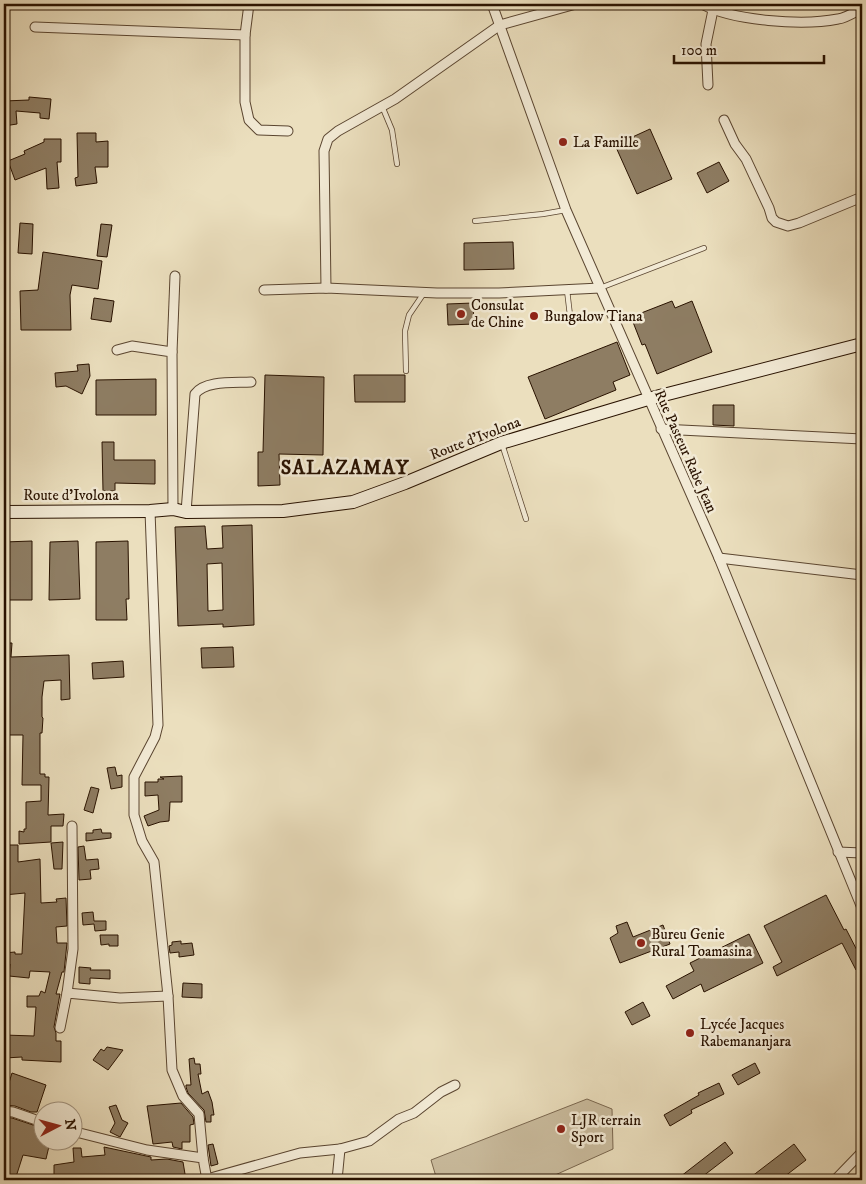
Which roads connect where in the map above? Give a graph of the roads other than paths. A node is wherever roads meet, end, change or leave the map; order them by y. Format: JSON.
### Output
{"nodes":[{"id":1,"x":249,"y":4,"type":"edge"},
{"id":2,"x":492,"y":4,"type":"edge"},
{"id":3,"x":576,"y":4,"type":"edge"},
{"id":4,"x":702,"y":4,"type":"edge"},
{"id":5,"x":862,"y":8,"type":"edge"},
{"id":6,"x":713,"y":10,"type":"junction"},
{"id":7,"x":500,"y":25,"type":"junction"},
{"id":8,"x":35,"y":27,"type":"dead end"},
{"id":9,"x":245,"y":35,"type":"junction"},
{"id":10,"x":708,"y":85,"type":"dead end"},
{"id":11,"x":382,"y":106,"type":"junction"},
{"id":12,"x":724,"y":120,"type":"dead end"},
{"id":13,"x":288,"y":131,"type":"dead end"},
{"id":14,"x":396,"y":164,"type":"dead end"},
{"id":15,"x":862,"y":196,"type":"edge"},
{"id":16,"x":566,"y":210,"type":"junction"},
{"id":17,"x":475,"y":221,"type":"dead end"},
{"id":18,"x":704,"y":248,"type":"dead end"},
{"id":19,"x":175,"y":276,"type":"dead end"},
{"id":20,"x":326,"y":288,"type":"junction"},
{"id":21,"x":600,"y":288,"type":"junction"},
{"id":22,"x":264,"y":290,"type":"dead end"},
{"id":23,"x":567,"y":290,"type":"junction"},
{"id":24,"x":424,"y":293,"type":"junction"},
{"id":25,"x":571,"y":324,"type":"dead end"},
{"id":26,"x":862,"y":344,"type":"edge"},
{"id":27,"x":117,"y":350,"type":"dead end"},
{"id":28,"x":172,"y":352,"type":"junction"},
{"id":29,"x":406,"y":370,"type":"dead end"},
{"id":30,"x":251,"y":382,"type":"dead end"},
{"id":31,"x":648,"y":399,"type":"junction"},
{"id":32,"x":661,"y":429,"type":"junction"},
{"id":33,"x":862,"y":440,"type":"edge"},
{"id":34,"x":502,"y":443,"type":"junction"},
{"id":35,"x":173,"y":509,"type":"junction"},
{"id":36,"x":150,"y":511,"type":"junction"},
{"id":37,"x":4,"y":512,"type":"edge"},
{"id":38,"x":186,"y":512,"type":"junction"},
{"id":39,"x":526,"y":519,"type":"dead end"},
{"id":40,"x":719,"y":558,"type":"junction"},
{"id":41,"x":862,"y":575,"type":"edge"},
{"id":42,"x":72,"y":826,"type":"dead end"},
{"id":43,"x":838,"y":852,"type":"junction"},
{"id":44,"x":862,"y":853,"type":"edge"},
{"id":45,"x":862,"y":908,"type":"edge"},
{"id":46,"x":67,"y":993,"type":"junction"},
{"id":47,"x":168,"y":996,"type":"junction"},
{"id":48,"x":60,"y":1028,"type":"dead end"},
{"id":49,"x":455,"y":1085,"type":"dead end"},
{"id":50,"x":4,"y":1111,"type":"edge"},
{"id":51,"x":32,"y":1119,"type":"edge"},
{"id":52,"x":82,"y":1134,"type":"edge"},
{"id":53,"x":340,"y":1149,"type":"junction"},
{"id":54,"x":862,"y":1152,"type":"edge"},
{"id":55,"x":203,"y":1158,"type":"junction"},
{"id":56,"x":207,"y":1180,"type":"edge"},
{"id":57,"x":338,"y":1180,"type":"edge"},
{"id":58,"x":835,"y":1180,"type":"edge"}],
"edges":[{"from":1,"to":9,"type":"street"},
{"from":2,"to":7,"type":"street","name":"Rue Pasteur Rabe Jean"},
{"from":3,"to":7,"type":"street"},
{"from":4,"to":6,"type":"street"},
{"from":5,"to":6,"type":"street"},
{"from":6,"to":10,"type":"street"},
{"from":7,"to":11,"type":"street"},
{"from":7,"to":16,"type":"street","name":"Rue Pasteur Rabe Jean"},
{"from":8,"to":9,"type":"street"},
{"from":9,"to":13,"type":"street"},
{"from":11,"to":14,"type":"lane"},
{"from":11,"to":20,"type":"street"},
{"from":12,"to":15,"type":"street"},
{"from":16,"to":17,"type":"lane"},
{"from":16,"to":21,"type":"street","name":"Rue Pasteur Rabe Jean"},
{"from":18,"to":21,"type":"lane"},
{"from":19,"to":28,"type":"street"},
{"from":20,"to":22,"type":"street"},
{"from":20,"to":24,"type":"street"},
{"from":21,"to":23,"type":"street"},
{"from":21,"to":31,"type":"street","name":"Rue Pasteur Rabe Jean"},
{"from":23,"to":24,"type":"street"},
{"from":23,"to":25,"type":"lane"},
{"from":24,"to":29,"type":"lane"},
{"from":26,"to":31,"type":"main road","name":"Route d'Ivolona"},
{"from":27,"to":28,"type":"street"},
{"from":28,"to":35,"type":"street"},
{"from":30,"to":38,"type":"street"},
{"from":31,"to":32,"type":"street","name":"Rue Pasteur Rabe Jean"},
{"from":31,"to":34,"type":"main road","name":"Route d'Ivolona"},
{"from":32,"to":33,"type":"street"},
{"from":32,"to":40,"type":"street","name":"Rue Pasteur Rabe Jean"},
{"from":34,"to":38,"type":"main road","name":"Route d'Ivolona"},
{"from":34,"to":39,"type":"lane"},
{"from":35,"to":36,"type":"main road","name":"Route d'Ivolona"},
{"from":35,"to":38,"type":"main road","name":"Route d'Ivolona"},
{"from":36,"to":37,"type":"main road","name":"Route d'Ivolona"},
{"from":36,"to":47,"type":"street"},
{"from":40,"to":41,"type":"street"},
{"from":40,"to":43,"type":"street","name":"Rue Pasteur Rabe Jean"},
{"from":42,"to":46,"type":"street"},
{"from":43,"to":44,"type":"street"},
{"from":43,"to":45,"type":"street","name":"Rue Pasteur Rabe Jean"},
{"from":46,"to":47,"type":"street"},
{"from":46,"to":48,"type":"street"},
{"from":47,"to":55,"type":"street"},
{"from":49,"to":53,"type":"street"},
{"from":50,"to":51,"type":"street"},
{"from":52,"to":55,"type":"street"},
{"from":53,"to":56,"type":"street"},
{"from":53,"to":57,"type":"street"},
{"from":54,"to":58,"type":"street"},
{"from":55,"to":56,"type":"street"}]}
